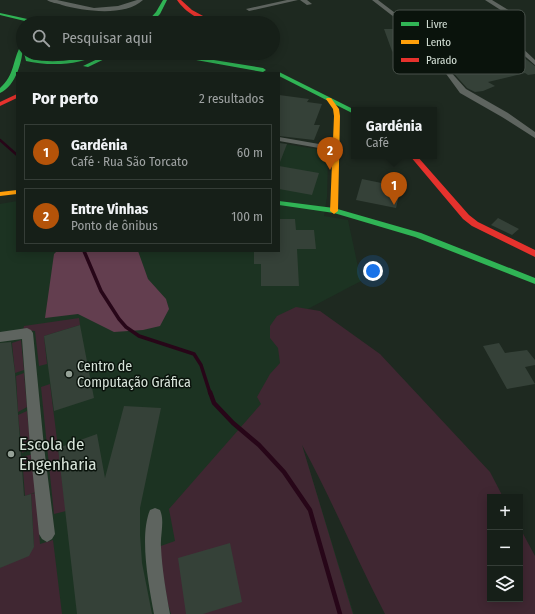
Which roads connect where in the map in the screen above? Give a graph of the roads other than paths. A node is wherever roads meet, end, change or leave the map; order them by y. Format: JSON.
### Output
{"nodes":[{"id":1,"x":50,"y":0,"type":"edge"},
{"id":2,"x":140,"y":0,"type":"edge"},
{"id":3,"x":165,"y":0,"type":"edge"},
{"id":4,"x":171,"y":0,"type":"edge"},
{"id":5,"x":179,"y":0,"type":"edge"},
{"id":6,"x":295,"y":0,"type":"edge"},
{"id":7,"x":303,"y":0,"type":"edge"},
{"id":8,"x":375,"y":0,"type":"edge"},
{"id":9,"x":488,"y":0,"type":"edge"},
{"id":10,"x":309,"y":4,"type":"dead end"},
{"id":11,"x":249,"y":9,"type":"dead end"},
{"id":12,"x":504,"y":10,"type":"edge"},
{"id":13,"x":393,"y":14,"type":"edge"},
{"id":14,"x":0,"y":15,"type":"edge"},
{"id":15,"x":155,"y":16,"type":"edge"},
{"id":16,"x":162,"y":16,"type":"edge"},
{"id":17,"x":199,"y":16,"type":"edge"},
{"id":18,"x":16,"y":18,"type":"edge"},
{"id":19,"x":16,"y":20,"type":"edge"},
{"id":20,"x":525,"y":53,"type":"edge"},
{"id":21,"x":17,"y":60,"type":"edge"},
{"id":22,"x":28,"y":60,"type":"edge"},
{"id":23,"x":78,"y":60,"type":"edge"},
{"id":24,"x":92,"y":60,"type":"edge"},
{"id":25,"x":96,"y":60,"type":"edge"},
{"id":26,"x":214,"y":60,"type":"edge"},
{"id":27,"x":224,"y":60,"type":"edge"},
{"id":28,"x":535,"y":62,"type":"edge"},
{"id":29,"x":263,"y":70,"type":"junction"},
{"id":30,"x":75,"y":71,"type":"dead end"},
{"id":31,"x":16,"y":72,"type":"edge"},
{"id":32,"x":16,"y":72,"type":"edge"},
{"id":33,"x":61,"y":72,"type":"edge"},
{"id":34,"x":270,"y":72,"type":"edge"},
{"id":35,"x":449,"y":74,"type":"edge"},
{"id":36,"x":280,"y":75,"type":"edge"},
{"id":37,"x":0,"y":91,"type":"edge"},
{"id":38,"x":16,"y":91,"type":"edge"},
{"id":39,"x":16,"y":96,"type":"edge"},
{"id":40,"x":0,"y":98,"type":"edge"},
{"id":41,"x":329,"y":99,"type":"junction"},
{"id":42,"x":0,"y":104,"type":"edge"},
{"id":43,"x":351,"y":110,"type":"edge"},
{"id":44,"x":351,"y":113,"type":"edge"},
{"id":45,"x":337,"y":116,"type":"junction"},
{"id":46,"x":535,"y":136,"type":"edge"},
{"id":47,"x":280,"y":139,"type":"edge"},
{"id":48,"x":336,"y":149,"type":"junction"},
{"id":49,"x":416,"y":159,"type":"edge"},
{"id":50,"x":16,"y":192,"type":"edge"},
{"id":51,"x":0,"y":194,"type":"edge"},
{"id":52,"x":280,"y":203,"type":"edge"},
{"id":53,"x":334,"y":211,"type":"junction"},
{"id":54,"x":535,"y":254,"type":"edge"},
{"id":55,"x":535,"y":281,"type":"edge"},
{"id":56,"x":0,"y":337,"type":"edge"},
{"id":57,"x":155,"y":515,"type":"dead end"},
{"id":58,"x":47,"y":534,"type":"dead end"},
{"id":59,"x":162,"y":614,"type":"edge"}],
"edges":[{"from":1,"to":2,"type":"street"},
{"from":3,"to":15,"type":"main road"},
{"from":4,"to":16,"type":"main road"},
{"from":5,"to":17,"type":"main road"},
{"from":6,"to":11,"type":"street"},
{"from":7,"to":10,"type":"street"},
{"from":8,"to":13,"type":"street"},
{"from":9,"to":12,"type":"street"},
{"from":14,"to":18,"type":"main road"},
{"from":14,"to":19,"type":"main road"},
{"from":20,"to":28,"type":"street"},
{"from":21,"to":31,"type":"main road"},
{"from":22,"to":23,"type":"main road"},
{"from":24,"to":33,"type":"main road"},
{"from":25,"to":30,"type":"main road"},
{"from":26,"to":29,"type":"main road"},
{"from":27,"to":29,"type":"main road"},
{"from":29,"to":34,"type":"main road"},
{"from":32,"to":37,"type":"main road"},
{"from":35,"to":46,"type":"street"},
{"from":36,"to":41,"type":"main road"},
{"from":38,"to":40,"type":"main road"},
{"from":39,"to":42,"type":"main road"},
{"from":41,"to":43,"type":"main road"},
{"from":41,"to":45,"type":"main road"},
{"from":44,"to":45,"type":"main road"},
{"from":45,"to":48,"type":"main road"},
{"from":47,"to":48,"type":"street"},
{"from":48,"to":53,"type":"main road"},
{"from":49,"to":54,"type":"main road"},
{"from":50,"to":51,"type":"main road"},
{"from":52,"to":53,"type":"main road"},
{"from":53,"to":55,"type":"main road"},
{"from":56,"to":58,"type":"street"},
{"from":57,"to":59,"type":"street"}]}
